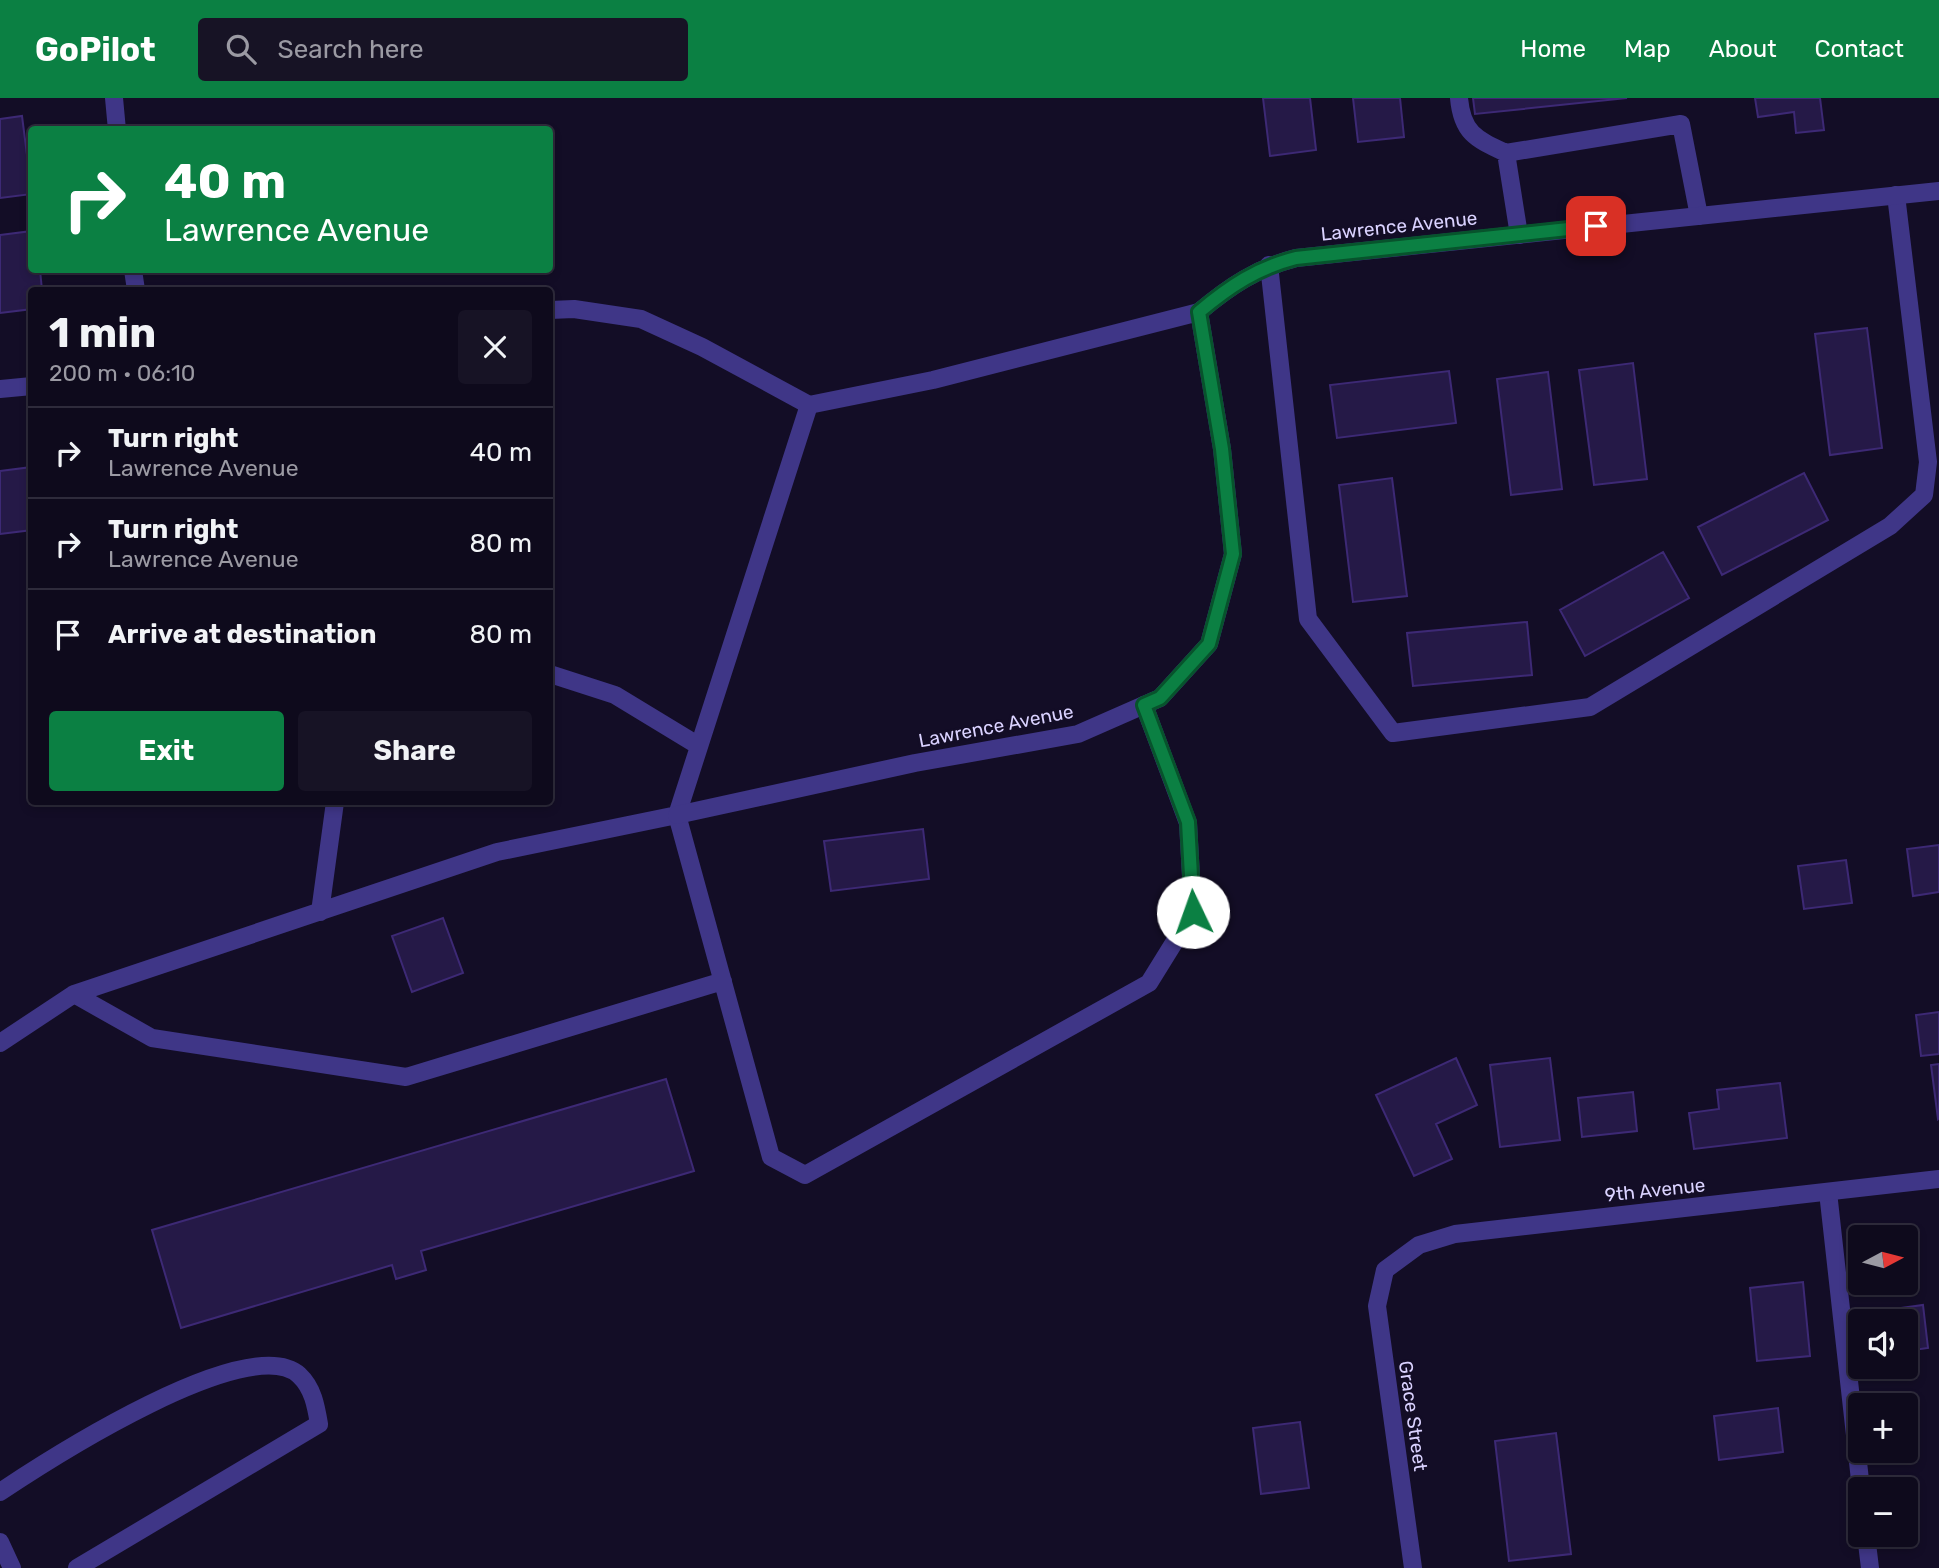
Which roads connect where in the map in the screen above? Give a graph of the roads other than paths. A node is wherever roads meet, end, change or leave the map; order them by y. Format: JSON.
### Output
{"nodes":[{"id":1,"x":114,"y":98,"type":"edge"},
{"id":2,"x":1459,"y":98,"type":"edge"},
{"id":3,"x":117,"y":126,"type":"edge"},
{"id":4,"x":1506,"y":153,"type":"junction"},
{"id":5,"x":1939,"y":191,"type":"edge"},
{"id":6,"x":1896,"y":195,"type":"junction"},
{"id":7,"x":1699,"y":216,"type":"junction"},
{"id":8,"x":1519,"y":234,"type":"junction"},
{"id":9,"x":1269,"y":265,"type":"junction"},
{"id":10,"x":553,"y":310,"type":"edge"},
{"id":11,"x":1199,"y":312,"type":"junction"},
{"id":12,"x":28,"y":386,"type":"edge"},
{"id":13,"x":0,"y":389,"type":"edge"},
{"id":14,"x":809,"y":405,"type":"junction"},
{"id":15,"x":553,"y":675,"type":"edge"},
{"id":16,"x":1144,"y":705,"type":"junction"},
{"id":17,"x":699,"y":746,"type":"junction"},
{"id":18,"x":335,"y":805,"type":"edge"},
{"id":19,"x":677,"y":815,"type":"junction"},
{"id":20,"x":320,"y":912,"type":"junction"},
{"id":21,"x":723,"y":981,"type":"junction"},
{"id":22,"x":74,"y":994,"type":"junction"},
{"id":23,"x":0,"y":1044,"type":"edge"},
{"id":24,"x":1939,"y":1179,"type":"edge"},
{"id":25,"x":1828,"y":1192,"type":"junction"},
{"id":26,"x":1385,"y":1270,"type":"joint"},
{"id":27,"x":1860,"y":1477,"type":"edge"},
{"id":28,"x":0,"y":1492,"type":"edge"},
{"id":29,"x":0,"y":1542,"type":"edge"},
{"id":30,"x":1867,"y":1547,"type":"edge"},
{"id":31,"x":12,"y":1568,"type":"edge"},
{"id":32,"x":77,"y":1568,"type":"edge"},
{"id":33,"x":1413,"y":1568,"type":"edge"},
{"id":34,"x":1870,"y":1568,"type":"edge"}],
"edges":[{"from":1,"to":3,"type":"street"},
{"from":2,"to":4,"type":"street"},
{"from":4,"to":7,"type":"street"},
{"from":4,"to":8,"type":"street"},
{"from":5,"to":6,"type":"street","name":"Lawrence Avenue"},
{"from":6,"to":7,"type":"street","name":"Lawrence Avenue"},
{"from":6,"to":9,"type":"street"},
{"from":7,"to":8,"type":"street","name":"Lawrence Avenue"},
{"from":8,"to":9,"type":"street","name":"Lawrence Avenue"},
{"from":9,"to":11,"type":"street","name":"Lawrence Avenue"},
{"from":10,"to":14,"type":"street"},
{"from":11,"to":14,"type":"street"},
{"from":11,"to":16,"type":"street","name":"Lawrence Avenue"},
{"from":12,"to":13,"type":"street"},
{"from":14,"to":17,"type":"street"},
{"from":15,"to":17,"type":"street"},
{"from":16,"to":19,"type":"street","name":"Lawrence Avenue"},
{"from":16,"to":21,"type":"street"},
{"from":17,"to":19,"type":"street"},
{"from":18,"to":20,"type":"street"},
{"from":19,"to":20,"type":"street","name":"Lawrence Avenue"},
{"from":19,"to":21,"type":"street"},
{"from":20,"to":22,"type":"street","name":"Lawrence Avenue"},
{"from":21,"to":22,"type":"street"},
{"from":22,"to":23,"type":"street","name":"Lawrence Avenue"},
{"from":24,"to":25,"type":"street","name":"9th Avenue"},
{"from":25,"to":26,"type":"street","name":"9th Avenue"},
{"from":25,"to":27,"type":"street"},
{"from":26,"to":33,"type":"street","name":"Grace Street"},
{"from":28,"to":32,"type":"street"},
{"from":29,"to":31,"type":"street"},
{"from":30,"to":34,"type":"street"}]}
